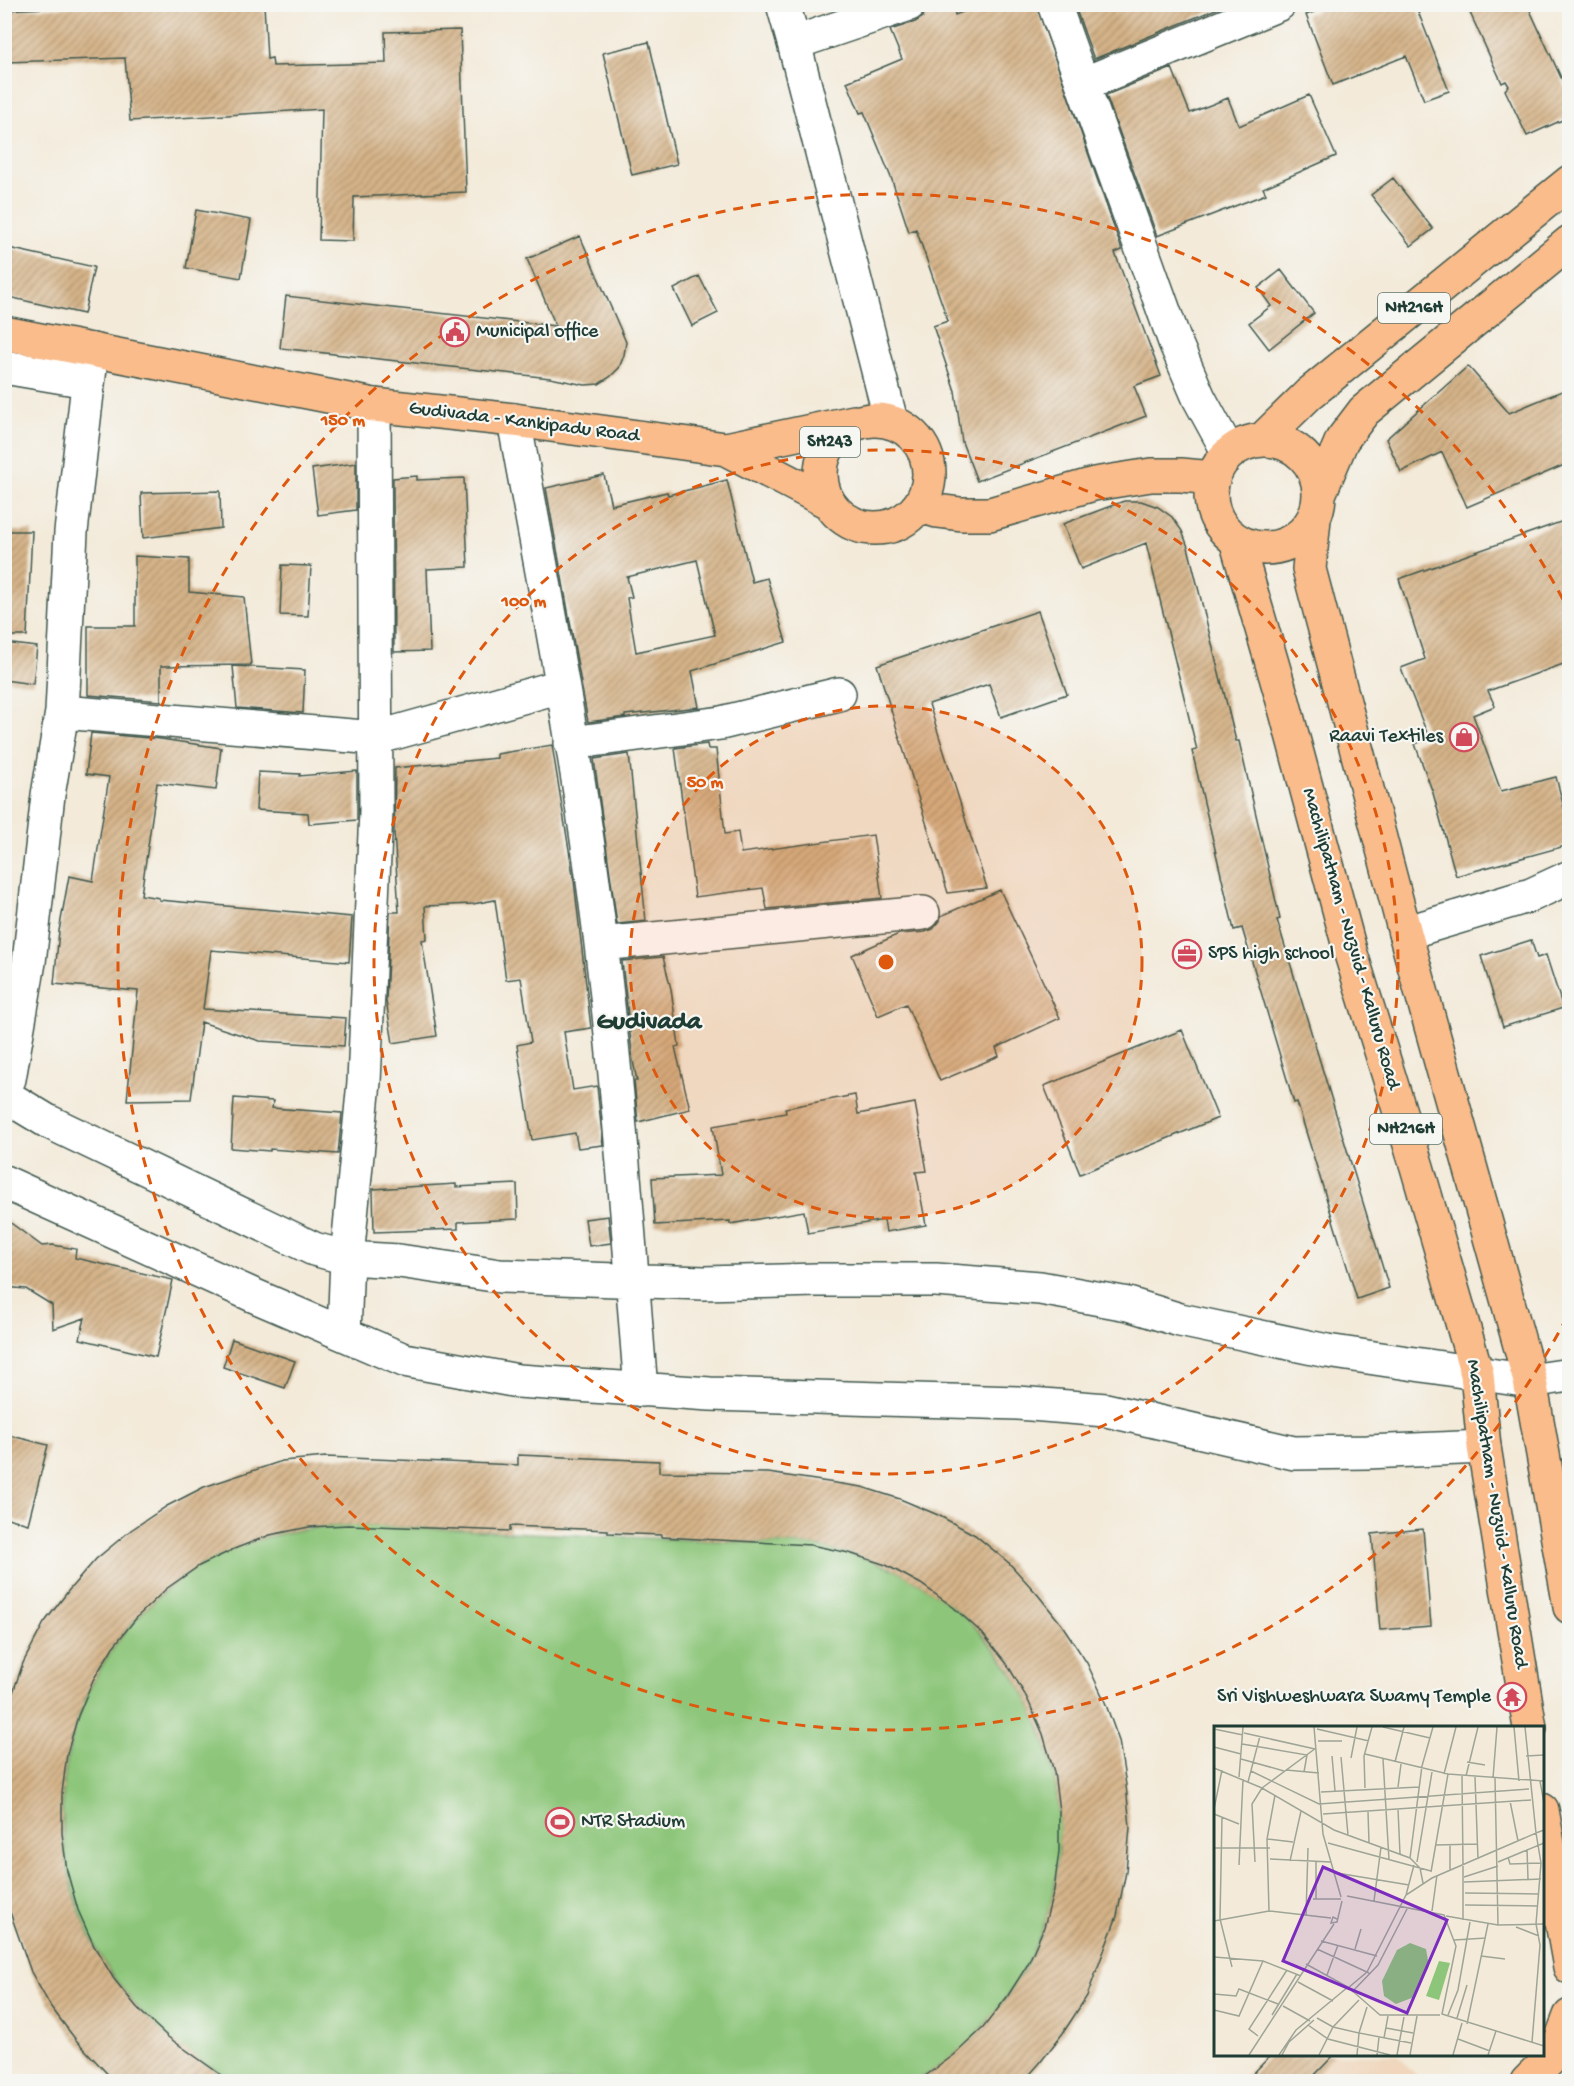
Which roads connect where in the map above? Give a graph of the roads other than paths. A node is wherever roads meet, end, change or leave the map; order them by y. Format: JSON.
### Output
{"nodes":[{"id":1,"x":783,"y":4,"type":"edge"},
{"id":2,"x":909,"y":4,"type":"edge"},
{"id":3,"x":1054,"y":4,"type":"edge"},
{"id":4,"x":1279,"y":4,"type":"edge"},
{"id":5,"x":795,"y":43,"type":"junction"},
{"id":6,"x":1083,"y":84,"type":"junction"},
{"id":7,"x":1569,"y":182,"type":"edge"},
{"id":8,"x":1569,"y":242,"type":"edge"},
{"id":9,"x":4,"y":333,"type":"edge"},
{"id":10,"x":89,"y":365,"type":"junction"},
{"id":11,"x":4,"y":367,"type":"edge"},
{"id":12,"x":374,"y":405,"type":"junction"},
{"id":13,"x":514,"y":420,"type":"junction"},
{"id":14,"x":891,"y":421,"type":"junction"},
{"id":15,"x":857,"y":422,"type":"junction"},
{"id":16,"x":1263,"y":440,"type":"junction"},
{"id":17,"x":726,"y":449,"type":"junction"},
{"id":18,"x":1221,"y":466,"type":"junction"},
{"id":19,"x":828,"y":502,"type":"junction"},
{"id":20,"x":921,"y":506,"type":"junction"},
{"id":21,"x":1317,"y":506,"type":"junction"},
{"id":22,"x":1236,"y":540,"type":"junction"},
{"id":23,"x":561,"y":686,"type":"junction"},
{"id":24,"x":839,"y":694,"type":"dead end"},
{"id":25,"x":62,"y":712,"type":"junction"},
{"id":26,"x":376,"y":738,"type":"junction"},
{"id":27,"x":571,"y":743,"type":"junction"},
{"id":28,"x":1569,"y":877,"type":"edge"},
{"id":29,"x":923,"y":913,"type":"dead end"},
{"id":30,"x":1405,"y":933,"type":"junction"},
{"id":31,"x":601,"y":944,"type":"junction"},
{"id":32,"x":6,"y":1084,"type":"edge"},
{"id":33,"x":4,"y":1182,"type":"edge"},
{"id":34,"x":347,"y":1258,"type":"junction"},
{"id":35,"x":632,"y":1280,"type":"junction"},
{"id":36,"x":344,"y":1334,"type":"junction"},
{"id":37,"x":1478,"y":1374,"type":"junction"},
{"id":38,"x":1569,"y":1375,"type":"edge"},
{"id":39,"x":1530,"y":1381,"type":"junction"},
{"id":40,"x":640,"y":1389,"type":"junction"},
{"id":41,"x":1484,"y":1447,"type":"junction"},
{"id":42,"x":1569,"y":1607,"type":"edge"},
{"id":43,"x":1530,"y":1726,"type":"edge"},
{"id":44,"x":1544,"y":1822,"type":"edge"},
{"id":45,"x":1569,"y":1967,"type":"edge"},
{"id":46,"x":1569,"y":2016,"type":"edge"},
{"id":47,"x":1527,"y":2082,"type":"edge"}],
"edges":[{"from":1,"to":5,"type":"street"},
{"from":2,"to":5,"type":"street"},
{"from":3,"to":6,"type":"street"},
{"from":4,"to":6,"type":"street"},
{"from":5,"to":14,"type":"street"},
{"from":6,"to":18,"type":"street"},
{"from":7,"to":16,"type":"main road","number":"NH216H"},
{"from":8,"to":21,"type":"main road","number":"NH216H"},
{"from":9,"to":10,"type":"main road","name":"Gudivada - Kankipadu Road","number":"SH243"},
{"from":10,"to":11,"type":"street"},
{"from":10,"to":12,"type":"main road","name":"Gudivada - Kankipadu Road","number":"SH243"},
{"from":10,"to":25,"type":"street"},
{"from":12,"to":13,"type":"main road","name":"Gudivada - Kankipadu Road","number":"SH243"},
{"from":12,"to":26,"type":"street"},
{"from":13,"to":17,"type":"main road","name":"Gudivada - Kankipadu Road","number":"SH243"},
{"from":13,"to":23,"type":"street"},
{"from":14,"to":15,"type":"main road","name":"Gudivada - Kankipadu Road","number":"SH243"},
{"from":14,"to":20,"type":"main road"},
{"from":15,"to":17,"type":"main road","name":"Gudivada - Kankipadu Road","number":"SH243"},
{"from":15,"to":19,"type":"main road","number":"SH243"},
{"from":16,"to":18,"type":"main road","number":"NH216H"},
{"from":16,"to":21,"type":"main road","number":"NH216H"},
{"from":17,"to":19,"type":"main road","name":"Gudivada - Kankipadu Road","number":"SH243"},
{"from":18,"to":20,"type":"main road"},
{"from":18,"to":22,"type":"main road","number":"NH216H"},
{"from":19,"to":20,"type":"main road","name":"Gudivada - Kankipadu Road","number":"SH243"},
{"from":21,"to":22,"type":"main road","number":"NH216H"},
{"from":21,"to":30,"type":"main road","number":"NH216H"},
{"from":22,"to":37,"type":"main road","name":"Machilipatnam - Nuzvid - Kalluru Road","number":"NH216H"},
{"from":23,"to":26,"type":"street"},
{"from":23,"to":27,"type":"street"},
{"from":24,"to":27,"type":"street"},
{"from":25,"to":26,"type":"street"},
{"from":25,"to":32,"type":"street"},
{"from":26,"to":34,"type":"street"},
{"from":27,"to":31,"type":"street"},
{"from":28,"to":30,"type":"street"},
{"from":29,"to":31,"type":"street"},
{"from":30,"to":39,"type":"main road","number":"NH216H"},
{"from":31,"to":35,"type":"street"},
{"from":32,"to":34,"type":"street"},
{"from":33,"to":36,"type":"street"},
{"from":34,"to":35,"type":"street"},
{"from":34,"to":36,"type":"street"},
{"from":35,"to":37,"type":"street"},
{"from":35,"to":40,"type":"street"},
{"from":36,"to":40,"type":"street"},
{"from":37,"to":39,"type":"street"},
{"from":37,"to":41,"type":"main road","name":"Machilipatnam - Nuzvid - Kalluru Road","number":"NH216H"},
{"from":38,"to":39,"type":"street"},
{"from":39,"to":42,"type":"main road","number":"NH216H"},
{"from":40,"to":41,"type":"street"},
{"from":41,"to":43,"type":"main road","name":"Machilipatnam - Nuzvid - Kalluru Road","number":"NH216H"},
{"from":44,"to":45,"type":"main road"},
{"from":46,"to":47,"type":"main road"}]}
